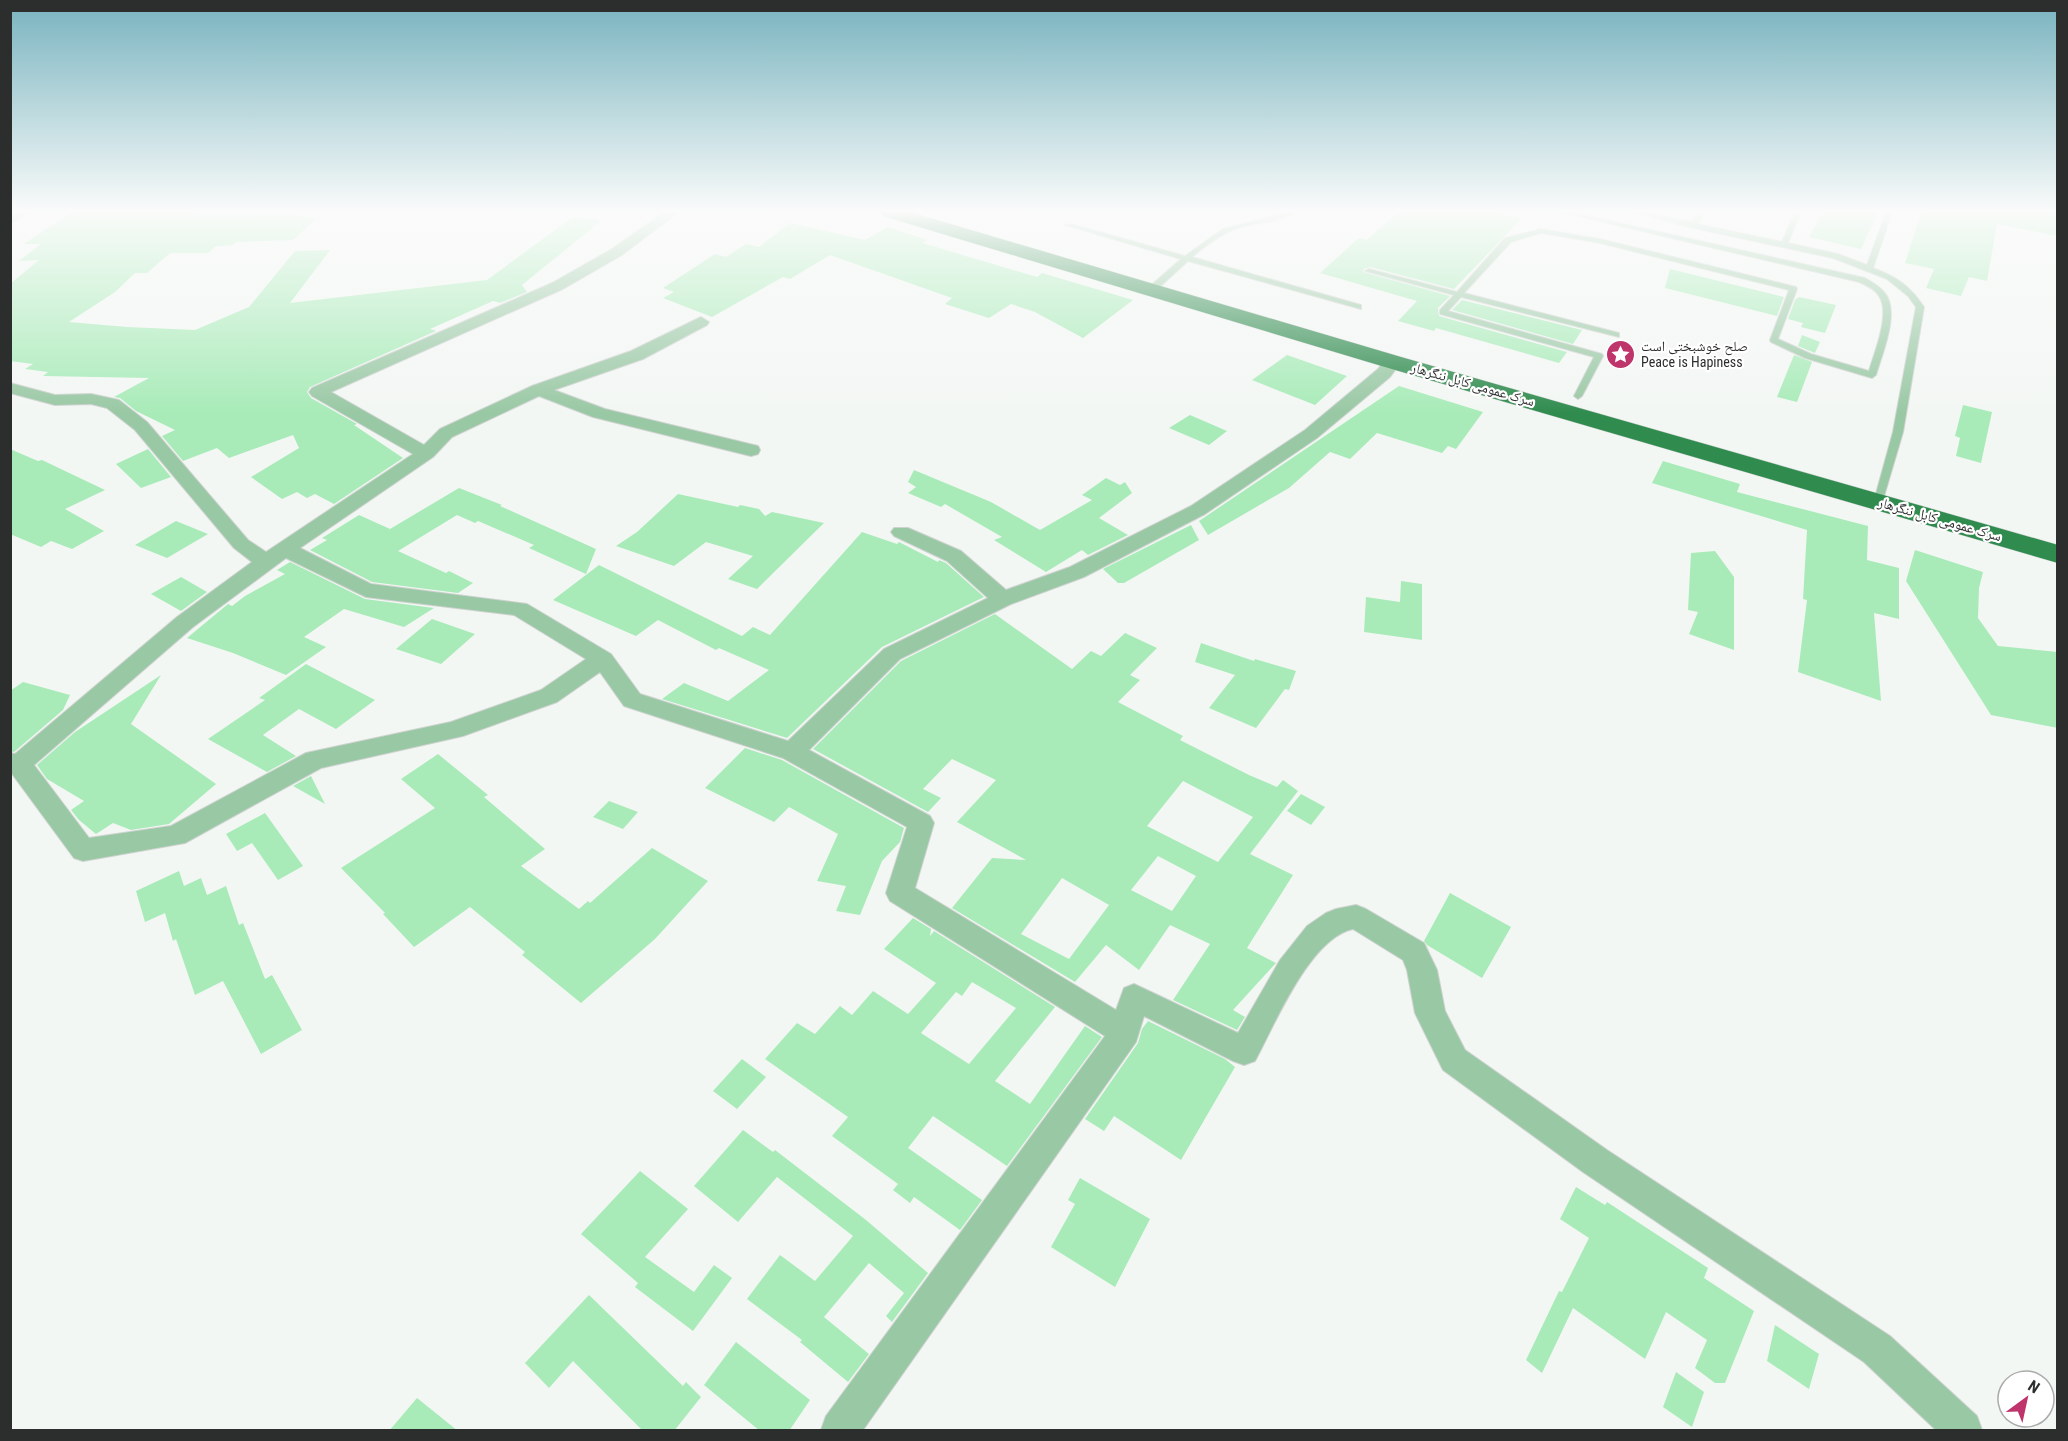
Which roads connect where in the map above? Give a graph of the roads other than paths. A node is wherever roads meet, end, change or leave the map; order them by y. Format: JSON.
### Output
{"nodes":[{"id":1,"x":571,"y":279,"type":"edge"},
{"id":2,"x":1140,"y":279,"type":"edge"},
{"id":3,"x":1143,"y":279,"type":"edge"},
{"id":4,"x":1164,"y":279,"type":"edge"},
{"id":5,"x":1259,"y":279,"type":"edge"},
{"id":6,"x":1402,"y":279,"type":"edge"},
{"id":7,"x":1472,"y":279,"type":"edge"},
{"id":8,"x":1754,"y":279,"type":"edge"},
{"id":9,"x":1859,"y":279,"type":"edge"},
{"id":10,"x":1893,"y":279,"type":"edge"},
{"id":11,"x":1158,"y":284,"type":"junction"},
{"id":12,"x":1459,"y":294,"type":"junction"},
{"id":13,"x":1358,"y":307,"type":"dead end"},
{"id":14,"x":702,"y":322,"type":"dead end"},
{"id":15,"x":1616,"y":335,"type":"dead end"},
{"id":16,"x":1393,"y":362,"type":"junction"},
{"id":17,"x":10,"y":388,"type":"edge"},
{"id":18,"x":538,"y":390,"type":"junction"},
{"id":19,"x":1578,"y":396,"type":"junction"},
{"id":20,"x":751,"y":450,"type":"dead end"},
{"id":21,"x":426,"y":453,"type":"junction"},
{"id":22,"x":1880,"y":492,"type":"junction"},
{"id":23,"x":901,"y":532,"type":"dead end"},
{"id":24,"x":2058,"y":535,"type":"edge"},
{"id":25,"x":285,"y":549,"type":"junction"},
{"id":26,"x":2058,"y":554,"type":"edge"},
{"id":27,"x":265,"y":562,"type":"junction"},
{"id":28,"x":1003,"y":599,"type":"junction"},
{"id":29,"x":603,"y":659,"type":"junction"},
{"id":30,"x":792,"y":752,"type":"junction"},
{"id":31,"x":15,"y":763,"type":"edge"},
{"id":32,"x":1125,"y":1032,"type":"junction"},
{"id":33,"x":846,"y":1421,"type":"edge"},
{"id":34,"x":1963,"y":1431,"type":"edge"}],
"edges":[{"from":1,"to":21,"type":"street"},
{"from":2,"to":11,"type":"highway","name":"سرک عمومی کابل ننگرهار"},
{"from":3,"to":11,"type":"highway","name":"سرک عمومی کابل ننگرهار"},
{"from":4,"to":11,"type":"lane"},
{"from":5,"to":13,"type":"lane"},
{"from":6,"to":12,"type":"lane"},
{"from":7,"to":12,"type":"lane"},
{"from":8,"to":9,"type":"lane"},
{"from":10,"to":22,"type":"lane"},
{"from":11,"to":16,"type":"highway","name":"سرک عمومی کابل ننگرهار"},
{"from":11,"to":19,"type":"highway","name":"سرک عمومی کابل ننگرهار"},
{"from":12,"to":15,"type":"lane"},
{"from":12,"to":19,"type":"lane"},
{"from":14,"to":18,"type":"street"},
{"from":16,"to":22,"type":"highway","name":"سرک عمومی کابل ننگرهار"},
{"from":16,"to":28,"type":"street"},
{"from":17,"to":27,"type":"street"},
{"from":18,"to":20,"type":"street"},
{"from":18,"to":21,"type":"street"},
{"from":19,"to":22,"type":"highway","name":"سرک عمومی کابل ننگرهار"},
{"from":21,"to":25,"type":"street"},
{"from":22,"to":24,"type":"highway","name":"سرک عمومی کابل ننگرهار"},
{"from":22,"to":26,"type":"highway","name":"سرک عمومی کابل ننگرهار"},
{"from":23,"to":28,"type":"street"},
{"from":25,"to":27,"type":"street"},
{"from":25,"to":29,"type":"street"},
{"from":27,"to":31,"type":"street"},
{"from":28,"to":30,"type":"street"},
{"from":29,"to":30,"type":"street"},
{"from":29,"to":31,"type":"street"},
{"from":30,"to":32,"type":"street"},
{"from":32,"to":33,"type":"street"},
{"from":32,"to":34,"type":"street"}]}
